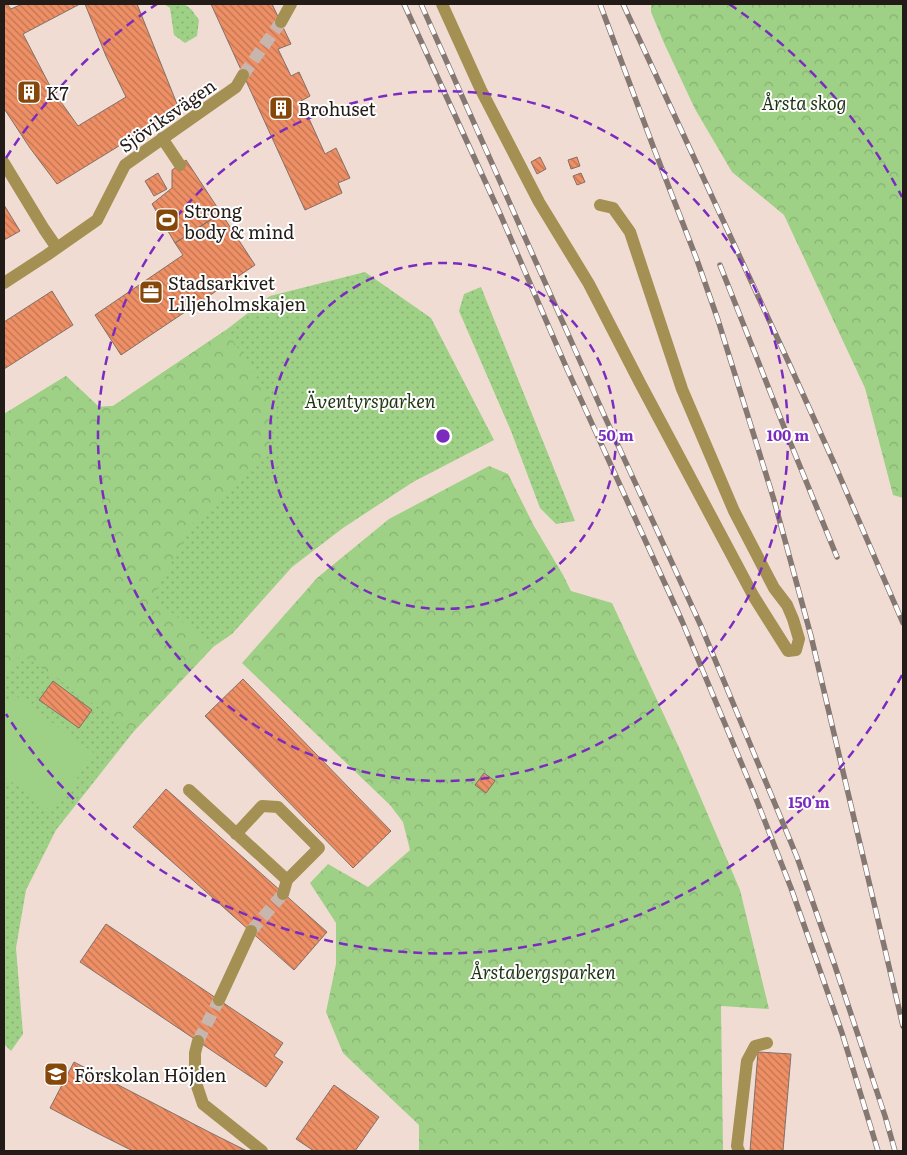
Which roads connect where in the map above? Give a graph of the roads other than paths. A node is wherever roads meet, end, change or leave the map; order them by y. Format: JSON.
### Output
{"nodes":[{"id":1,"x":291,"y":4,"type":"edge"},
{"id":2,"x":442,"y":4,"type":"edge"},
{"id":3,"x":280,"y":22,"type":"tunnel mouth"},
{"id":4,"x":243,"y":75,"type":"tunnel mouth"},
{"id":5,"x":162,"y":138,"type":"junction"},
{"id":6,"x":4,"y":163,"type":"edge"},
{"id":7,"x":180,"y":165,"type":"dead end"},
{"id":8,"x":600,"y":205,"type":"dead end"},
{"id":9,"x":57,"y":248,"type":"junction"},
{"id":10,"x":4,"y":284,"type":"edge"},
{"id":11,"x":189,"y":790,"type":"dead end"},
{"id":12,"x":236,"y":834,"type":"junction"},
{"id":13,"x":287,"y":880,"type":"junction"},
{"id":14,"x":283,"y":894,"type":"tunnel mouth"},
{"id":15,"x":251,"y":931,"type":"tunnel mouth"},
{"id":16,"x":219,"y":1000,"type":"tunnel mouth"},
{"id":17,"x":198,"y":1041,"type":"tunnel mouth"},
{"id":18,"x":767,"y":1043,"type":"dead end"},
{"id":19,"x":262,"y":1151,"type":"edge"},
{"id":20,"x":739,"y":1151,"type":"edge"}],
"edges":[{"from":1,"to":3,"type":"street"},
{"from":2,"to":8,"type":"street"},
{"from":4,"to":5,"type":"street","name":"Sjöviksvägen"},
{"from":5,"to":7,"type":"street"},
{"from":5,"to":9,"type":"street","name":"Sjöviksvägen"},
{"from":6,"to":9,"type":"street"},
{"from":9,"to":10,"type":"street","name":"Sjöviksvägen"},
{"from":11,"to":12,"type":"street"},
{"from":12,"to":13,"type":"street"},
{"from":12,"to":13,"type":"street"},
{"from":13,"to":14,"type":"street"},
{"from":15,"to":16,"type":"street"},
{"from":17,"to":19,"type":"street"},
{"from":18,"to":20,"type":"street"}]}
